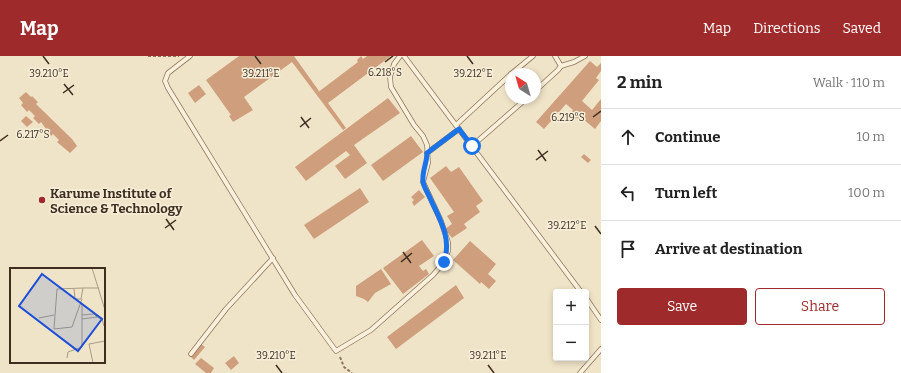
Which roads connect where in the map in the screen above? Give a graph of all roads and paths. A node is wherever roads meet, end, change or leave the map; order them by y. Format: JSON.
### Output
{"nodes":[{"id":1,"x":148,"y":56,"type":"edge"},
{"id":2,"x":182,"y":56,"type":"edge"},
{"id":3,"x":190,"y":56,"type":"edge"},
{"id":4,"x":400,"y":56,"type":"edge"},
{"id":5,"x":404,"y":56,"type":"edge"},
{"id":6,"x":533,"y":56,"type":"edge"},
{"id":7,"x":555,"y":56,"type":"edge"},
{"id":8,"x":585,"y":56,"type":"edge"},
{"id":9,"x":560,"y":66,"type":"junction"},
{"id":10,"x":518,"y":68,"type":"edge"},
{"id":11,"x":505,"y":79,"type":"edge"},
{"id":12,"x":541,"y":86,"type":"edge"},
{"id":13,"x":520,"y":104,"type":"edge"},
{"id":14,"x":456,"y":124,"type":"junction"},
{"id":15,"x":459,"y":129,"type":"junction"},
{"id":16,"x":472,"y":146,"type":"junction"},
{"id":17,"x":427,"y":153,"type":"junction"},
{"id":18,"x":273,"y":258,"type":"junction"},
{"id":19,"x":579,"y":289,"type":"edge"},
{"id":20,"x":589,"y":302,"type":"edge"},
{"id":21,"x":601,"y":320,"type":"edge"},
{"id":22,"x":601,"y":349,"type":"edge"},
{"id":23,"x":336,"y":351,"type":"junction"},
{"id":24,"x":191,"y":354,"type":"dead end"},
{"id":25,"x":352,"y":373,"type":"edge"},
{"id":26,"x":580,"y":373,"type":"edge"}],
"edges":[{"from":1,"to":2,"type":"path"},
{"from":3,"to":18,"type":"lane"},
{"from":4,"to":17,"type":"lane"},
{"from":5,"to":14,"type":"lane"},
{"from":6,"to":10,"type":"lane"},
{"from":7,"to":9,"type":"lane"},
{"from":8,"to":9,"type":"lane"},
{"from":9,"to":12,"type":"lane"},
{"from":11,"to":14,"type":"lane"},
{"from":13,"to":16,"type":"lane"},
{"from":14,"to":15,"type":"lane"},
{"from":15,"to":16,"type":"lane"},
{"from":15,"to":17,"type":"lane"},
{"from":16,"to":19,"type":"lane"},
{"from":17,"to":23,"type":"lane"},
{"from":18,"to":23,"type":"lane"},
{"from":18,"to":24,"type":"lane"},
{"from":20,"to":21,"type":"lane"},
{"from":22,"to":26,"type":"lane"},
{"from":23,"to":25,"type":"path"}]}
